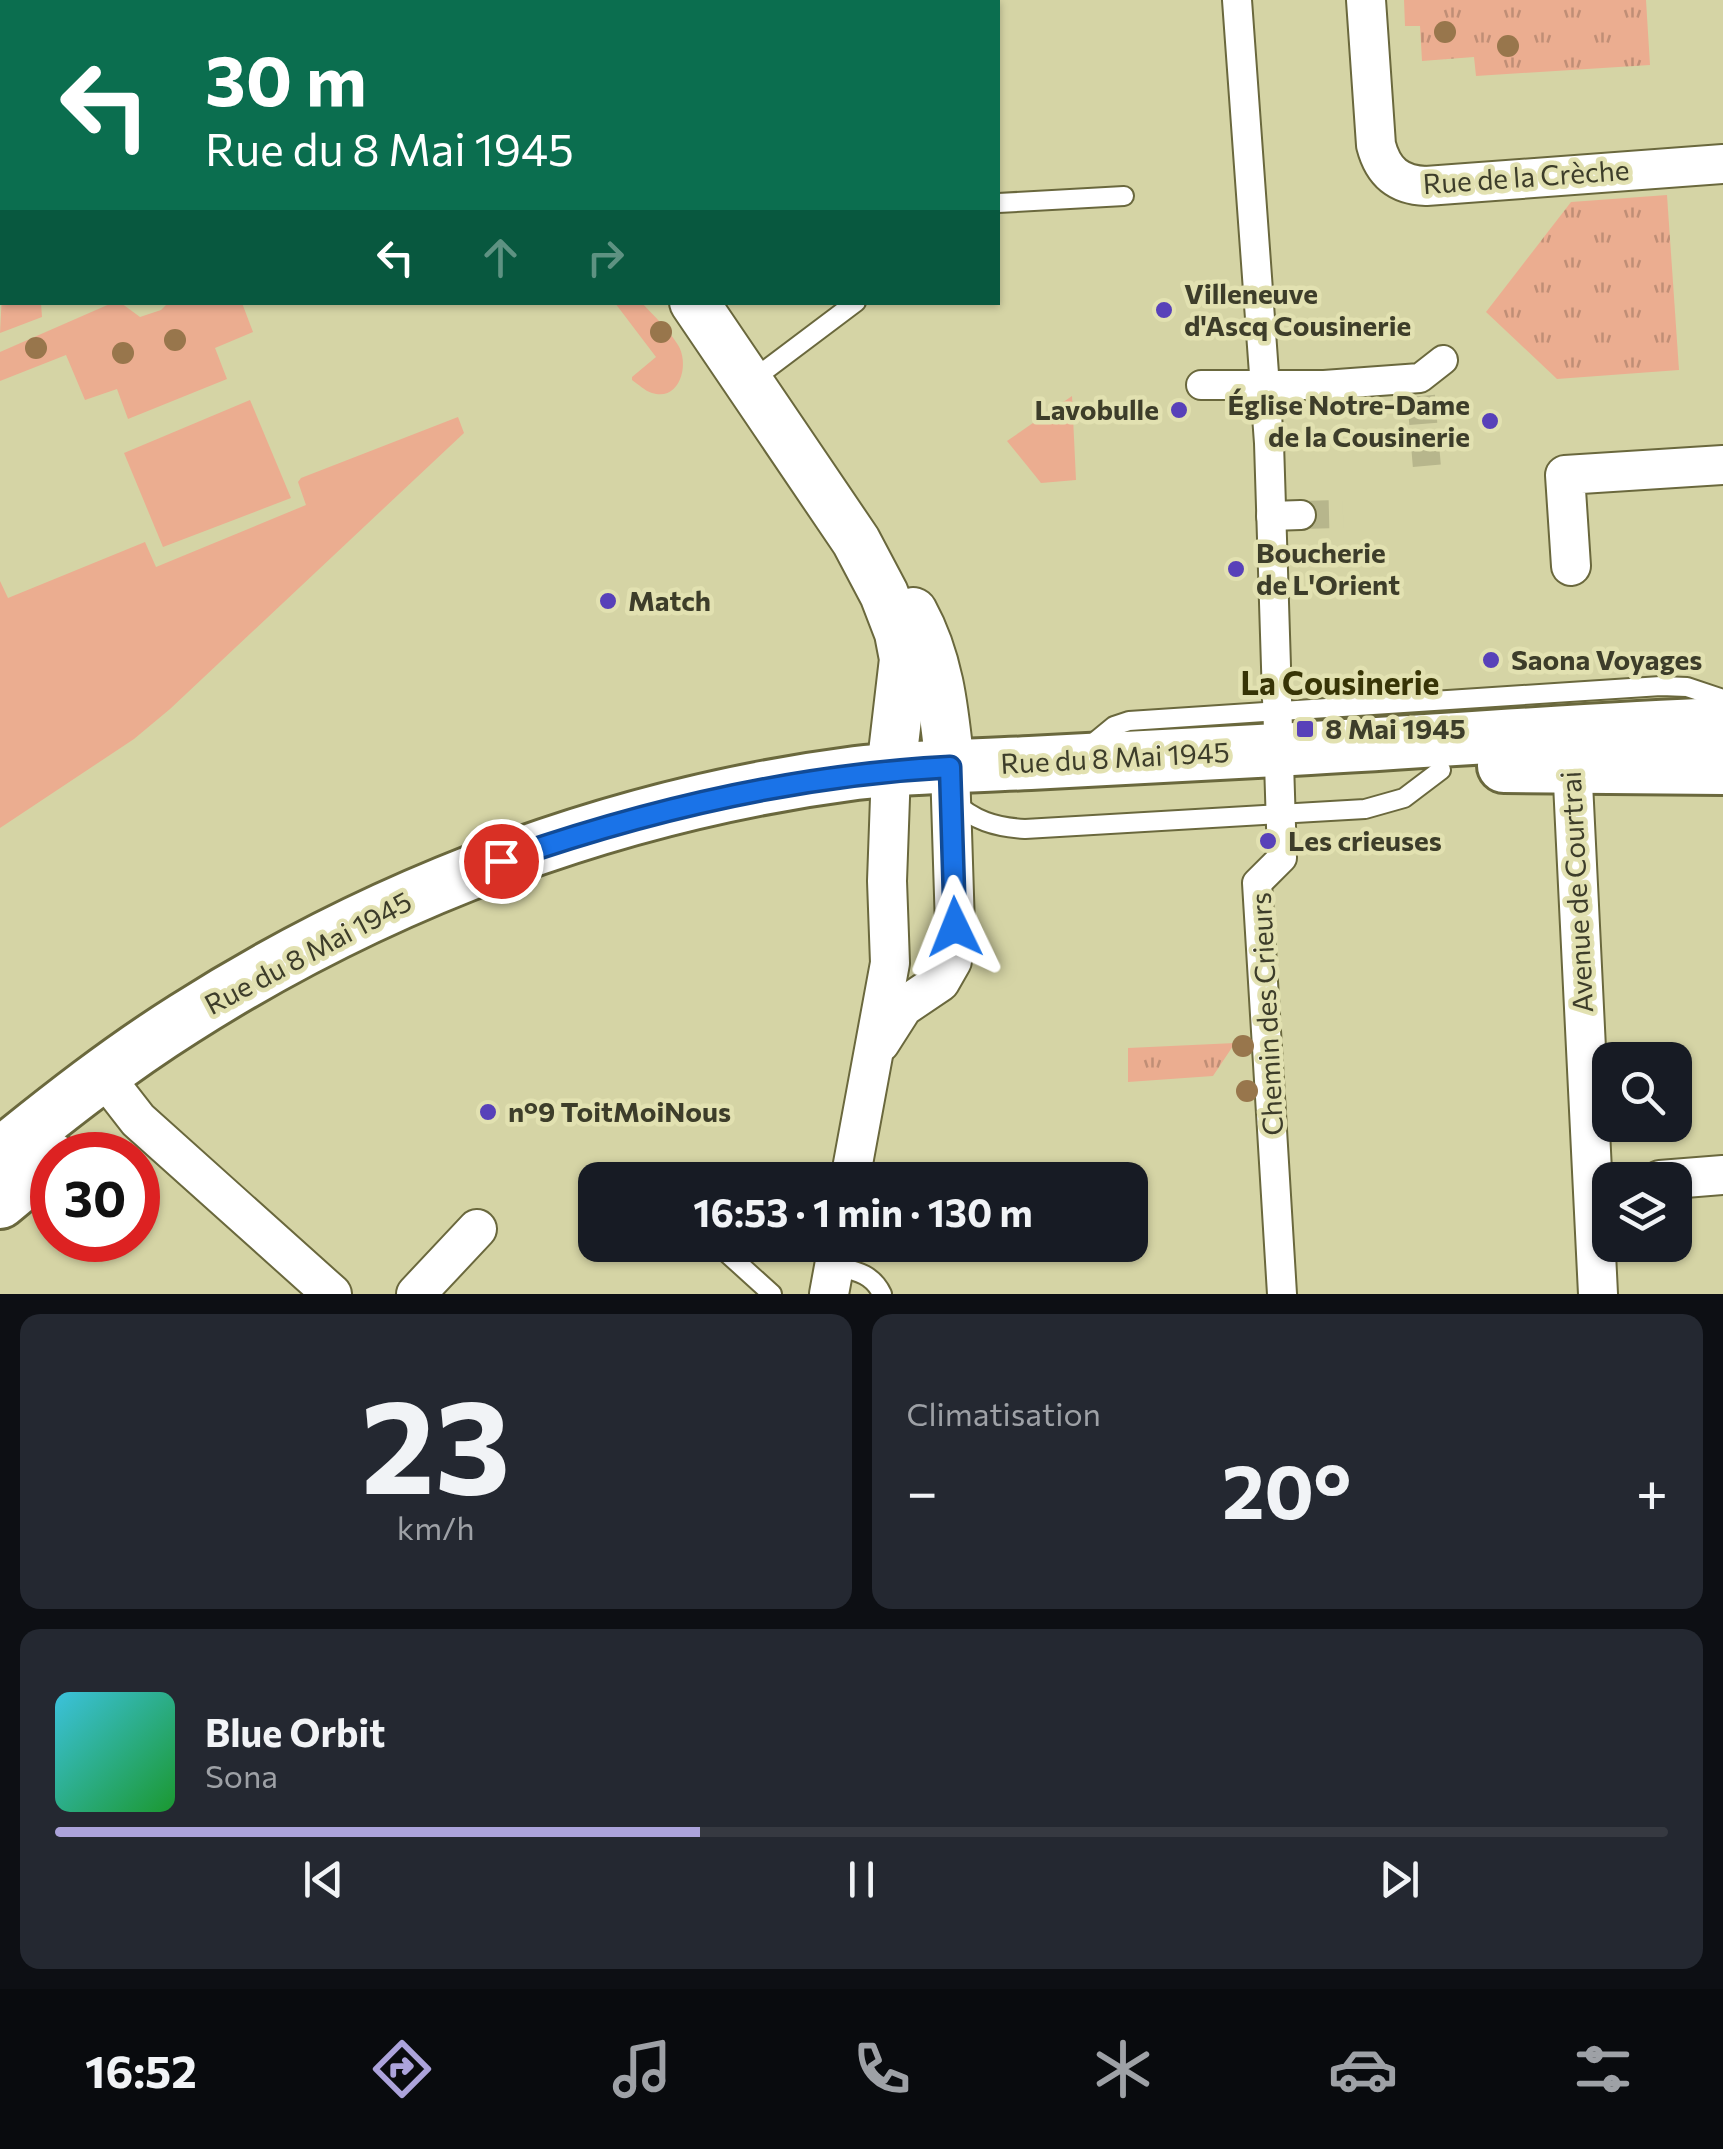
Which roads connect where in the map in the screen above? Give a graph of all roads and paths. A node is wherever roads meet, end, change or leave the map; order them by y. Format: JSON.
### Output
{"nodes":[{"id":1,"x":1238,"y":0,"type":"edge"},
{"id":2,"x":1366,"y":0,"type":"edge"},
{"id":3,"x":1723,"y":164,"type":"edge"},
{"id":4,"x":1124,"y":196,"type":"dead end"},
{"id":5,"x":1000,"y":203,"type":"edge"},
{"id":6,"x":681,"y":305,"type":"edge"},
{"id":7,"x":696,"y":305,"type":"edge"},
{"id":8,"x":852,"y":305,"type":"edge"},
{"id":9,"x":1443,"y":360,"type":"dead end"},
{"id":10,"x":746,"y":384,"type":"junction"},
{"id":11,"x":1200,"y":385,"type":"dead end"},
{"id":12,"x":1264,"y":385,"type":"junction"},
{"id":13,"x":1723,"y":465,"type":"edge"},
{"id":14,"x":1301,"y":515,"type":"tunnel mouth"},
{"id":15,"x":1271,"y":516,"type":"junction"},
{"id":16,"x":856,"y":541,"type":"junction"},
{"id":17,"x":1571,"y":566,"type":"dead end"},
{"id":18,"x":1723,"y":700,"type":"edge"},
{"id":19,"x":1723,"y":724,"type":"edge"},
{"id":20,"x":1571,"y":748,"type":"junction"},
{"id":21,"x":1279,"y":765,"type":"junction"},
{"id":22,"x":1723,"y":768,"type":"edge"},
{"id":23,"x":951,"y":783,"type":"junction"},
{"id":24,"x":891,"y":788,"type":"junction"},
{"id":25,"x":874,"y":1054,"type":"junction"},
{"id":26,"x":113,"y":1089,"type":"junction"},
{"id":27,"x":853,"y":1162,"type":"edge"},
{"id":28,"x":1599,"y":1162,"type":"edge"},
{"id":29,"x":21,"y":1173,"type":"edge"},
{"id":30,"x":1723,"y":1175,"type":"edge"},
{"id":31,"x":1692,"y":1177,"type":"edge"},
{"id":32,"x":477,"y":1229,"type":"dead end"},
{"id":33,"x":737,"y":1262,"type":"edge"},
{"id":34,"x":1599,"y":1262,"type":"edge"},
{"id":35,"x":833,"y":1268,"type":"edge"},
{"id":36,"x":332,"y":1294,"type":"edge"},
{"id":37,"x":416,"y":1294,"type":"edge"},
{"id":38,"x":772,"y":1294,"type":"edge"},
{"id":39,"x":882,"y":1294,"type":"edge"},
{"id":40,"x":1282,"y":1294,"type":"edge"},
{"id":41,"x":1598,"y":1294,"type":"edge"}],
"edges":[{"from":1,"to":12,"type":"street","name":"Chemin des Crieurs"},
{"from":2,"to":3,"type":"street","name":"Rue de la Crèche"},
{"from":4,"to":5,"type":"lane"},
{"from":6,"to":10,"type":"street"},
{"from":7,"to":10,"type":"street"},
{"from":8,"to":10,"type":"lane"},
{"from":9,"to":12,"type":"street"},
{"from":10,"to":16,"type":"street"},
{"from":11,"to":12,"type":"street"},
{"from":12,"to":15,"type":"street","name":"Chemin des Crieurs"},
{"from":13,"to":17,"type":"street"},
{"from":14,"to":15,"type":"street"},
{"from":15,"to":21,"type":"street","name":"Chemin des Crieurs"},
{"from":16,"to":23,"type":"street"},
{"from":16,"to":24,"type":"street"},
{"from":18,"to":21,"type":"lane"},
{"from":19,"to":20,"type":"main road","name":"Rue du 8 Mai 1945"},
{"from":20,"to":21,"type":"main road","name":"Rue du 8 Mai 1945"},
{"from":20,"to":21,"type":"main road","name":"Rue du 8 Mai 1945"},
{"from":20,"to":22,"type":"main road","name":"Rue du 8 Mai 1945"},
{"from":20,"to":28,"type":"street","name":"Avenue de Courtrai"},
{"from":21,"to":23,"type":"main road","name":"Rue du 8 Mai 1945"},
{"from":21,"to":23,"type":"main road","name":"Rue du 8 Mai 1945"},
{"from":21,"to":40,"type":"street","name":"Chemin des Crieurs"},
{"from":23,"to":24,"type":"main road","name":"Rue du 8 Mai 1945"},
{"from":23,"to":25,"type":"street"},
{"from":24,"to":25,"type":"street"},
{"from":24,"to":26,"type":"main road","name":"Rue du 8 Mai 1945"},
{"from":25,"to":27,"type":"street"},
{"from":26,"to":29,"type":"main road","name":"Rue du 8 Mai 1945"},
{"from":26,"to":36,"type":"street"},
{"from":30,"to":31,"type":"street"},
{"from":32,"to":37,"type":"street"},
{"from":33,"to":38,"type":"lane"},
{"from":34,"to":41,"type":"street","name":"Avenue de Courtrai"},
{"from":35,"to":39,"type":"lane"}]}
